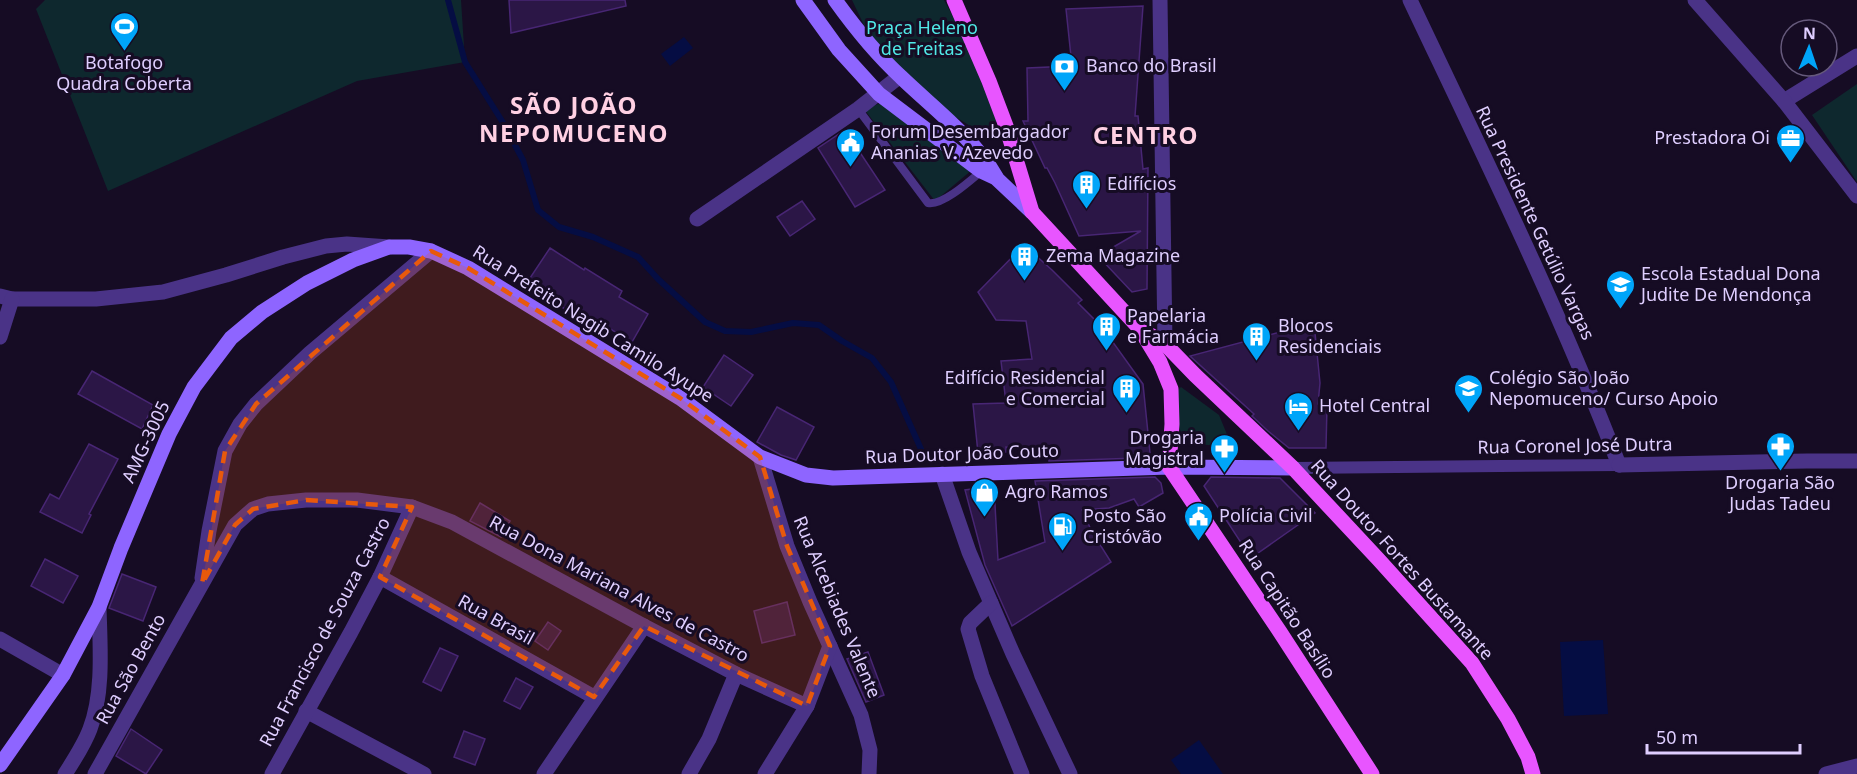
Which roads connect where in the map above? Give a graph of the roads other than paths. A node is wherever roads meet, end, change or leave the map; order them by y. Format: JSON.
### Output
{"nodes":[{"id":1,"x":803,"y":0,"type":"edge"},
{"id":2,"x":835,"y":0,"type":"edge"},
{"id":3,"x":954,"y":0,"type":"edge"},
{"id":4,"x":1160,"y":0,"type":"edge"},
{"id":5,"x":1410,"y":0,"type":"edge"},
{"id":6,"x":1695,"y":0,"type":"edge"},
{"id":7,"x":1857,"y":56,"type":"edge"},
{"id":8,"x":900,"y":76,"type":"junction"},
{"id":9,"x":879,"y":94,"type":"junction"},
{"id":10,"x":1784,"y":101,"type":"junction"},
{"id":11,"x":858,"y":109,"type":"junction"},
{"id":12,"x":985,"y":168,"type":"junction"},
{"id":13,"x":1857,"y":196,"type":"edge"},
{"id":14,"x":1032,"y":212,"type":"junction"},
{"id":15,"x":697,"y":219,"type":"dead end"},
{"id":16,"x":389,"y":247,"type":"junction"},
{"id":17,"x":431,"y":251,"type":"junction"},
{"id":18,"x":6,"y":298,"type":"edge"},
{"id":19,"x":1140,"y":329,"type":"junction"},
{"id":20,"x":0,"y":337,"type":"edge"},
{"id":21,"x":1165,"y":344,"type":"junction"},
{"id":22,"x":760,"y":458,"type":"junction"},
{"id":23,"x":1857,"y":461,"type":"edge"},
{"id":24,"x":1619,"y":465,"type":"junction"},
{"id":25,"x":1169,"y":467,"type":"junction"},
{"id":26,"x":1293,"y":468,"type":"junction"},
{"id":27,"x":942,"y":474,"type":"junction"},
{"id":28,"x":412,"y":507,"type":"junction"},
{"id":29,"x":380,"y":577,"type":"junction"},
{"id":30,"x":202,"y":584,"type":"junction"},
{"id":31,"x":991,"y":603,"type":"junction"},
{"id":32,"x":99,"y":607,"type":"junction"},
{"id":33,"x":644,"y":626,"type":"junction"},
{"id":34,"x":0,"y":639,"type":"edge"},
{"id":35,"x":830,"y":646,"type":"junction"},
{"id":36,"x":736,"y":674,"type":"junction"},
{"id":37,"x":63,"y":675,"type":"junction"},
{"id":38,"x":594,"y":698,"type":"junction"},
{"id":39,"x":807,"y":706,"type":"junction"},
{"id":40,"x":306,"y":711,"type":"junction"},
{"id":41,"x":0,"y":765,"type":"edge"},
{"id":42,"x":1857,"y":766,"type":"edge"},
{"id":43,"x":65,"y":774,"type":"edge"},
{"id":44,"x":95,"y":774,"type":"edge"},
{"id":45,"x":272,"y":774,"type":"edge"},
{"id":46,"x":424,"y":774,"type":"edge"},
{"id":47,"x":544,"y":774,"type":"edge"},
{"id":48,"x":689,"y":774,"type":"edge"},
{"id":49,"x":765,"y":774,"type":"edge"},
{"id":50,"x":869,"y":774,"type":"edge"},
{"id":51,"x":1022,"y":774,"type":"edge"},
{"id":52,"x":1070,"y":774,"type":"edge"},
{"id":53,"x":1372,"y":774,"type":"edge"},
{"id":54,"x":1533,"y":774,"type":"edge"},
{"id":55,"x":1826,"y":774,"type":"edge"}],
"edges":[{"from":1,"to":9,"type":"main road"},
{"from":2,"to":8,"type":"main road"},
{"from":3,"to":14,"type":"main road"},
{"from":4,"to":21,"type":"street"},
{"from":5,"to":24,"type":"street","name":"Rua Presidente Getúlio Vargas"},
{"from":6,"to":10,"type":"street"},
{"from":7,"to":10,"type":"street"},
{"from":8,"to":9,"type":"street"},
{"from":8,"to":12,"type":"main road"},
{"from":9,"to":11,"type":"street"},
{"from":9,"to":12,"type":"main road"},
{"from":10,"to":13,"type":"street"},
{"from":11,"to":12,"type":"lane"},
{"from":11,"to":15,"type":"street"},
{"from":12,"to":14,"type":"main road"},
{"from":14,"to":19,"type":"main road"},
{"from":16,"to":17,"type":"main road","name":"AMG-3005"},
{"from":16,"to":18,"type":"street"},
{"from":16,"to":32,"type":"main road","name":"AMG-3005"},
{"from":17,"to":22,"type":"main road","name":"Rua Prefeito Nagib Camilo Ayupe"},
{"from":17,"to":30,"type":"street"},
{"from":18,"to":20,"type":"street"},
{"from":19,"to":21,"type":"main road","name":"Rua Doutor Fortes Bustamante"},
{"from":19,"to":25,"type":"main road"},
{"from":21,"to":26,"type":"main road","name":"Rua Doutor Fortes Bustamante"},
{"from":22,"to":27,"type":"main road","name":"Rua Doutor João Couto"},
{"from":22,"to":35,"type":"street","name":"Rua Alcebiades Valente"},
{"from":23,"to":24,"type":"street","name":"Rua Coronel José Dutra"},
{"from":24,"to":26,"type":"street","name":"Rua Coronel José Dutra"},
{"from":25,"to":26,"type":"main road","name":"Rua Doutor João Couto"},
{"from":25,"to":27,"type":"main road","name":"Rua Doutor João Couto"},
{"from":25,"to":53,"type":"main road","name":"Rua Capitão Basílio"},
{"from":26,"to":54,"type":"main road","name":"Rua Doutor Fortes Bustamante"},
{"from":27,"to":31,"type":"street"},
{"from":28,"to":29,"type":"street","name":"Rua Francisco de Souza Castro"},
{"from":28,"to":30,"type":"street","name":"Rua Dona Mariana Alves de Castro"},
{"from":28,"to":33,"type":"street","name":"Rua Dona Mariana Alves de Castro"},
{"from":29,"to":38,"type":"street","name":"Rua Brasil"},
{"from":29,"to":40,"type":"street","name":"Rua Francisco de Souza Castro"},
{"from":30,"to":44,"type":"street","name":"Rua São Bento"},
{"from":31,"to":51,"type":"street"},
{"from":31,"to":52,"type":"street"},
{"from":32,"to":37,"type":"main road","name":"AMG-3005"},
{"from":32,"to":43,"type":"street"},
{"from":33,"to":36,"type":"street","name":"Rua Dona Mariana Alves de Castro"},
{"from":33,"to":38,"type":"street"},
{"from":34,"to":37,"type":"street"},
{"from":35,"to":39,"type":"street"},
{"from":35,"to":50,"type":"street","name":"Rua Alcebiades Valente"},
{"from":36,"to":39,"type":"street","name":"Rua Dona Mariana Alves de Castro"},
{"from":36,"to":48,"type":"street"},
{"from":37,"to":41,"type":"main road","name":"AMG-3005"},
{"from":38,"to":47,"type":"street"},
{"from":39,"to":49,"type":"street"},
{"from":40,"to":45,"type":"street","name":"Rua Francisco de Souza Castro"},
{"from":40,"to":46,"type":"street"},
{"from":42,"to":55,"type":"street"}]}
